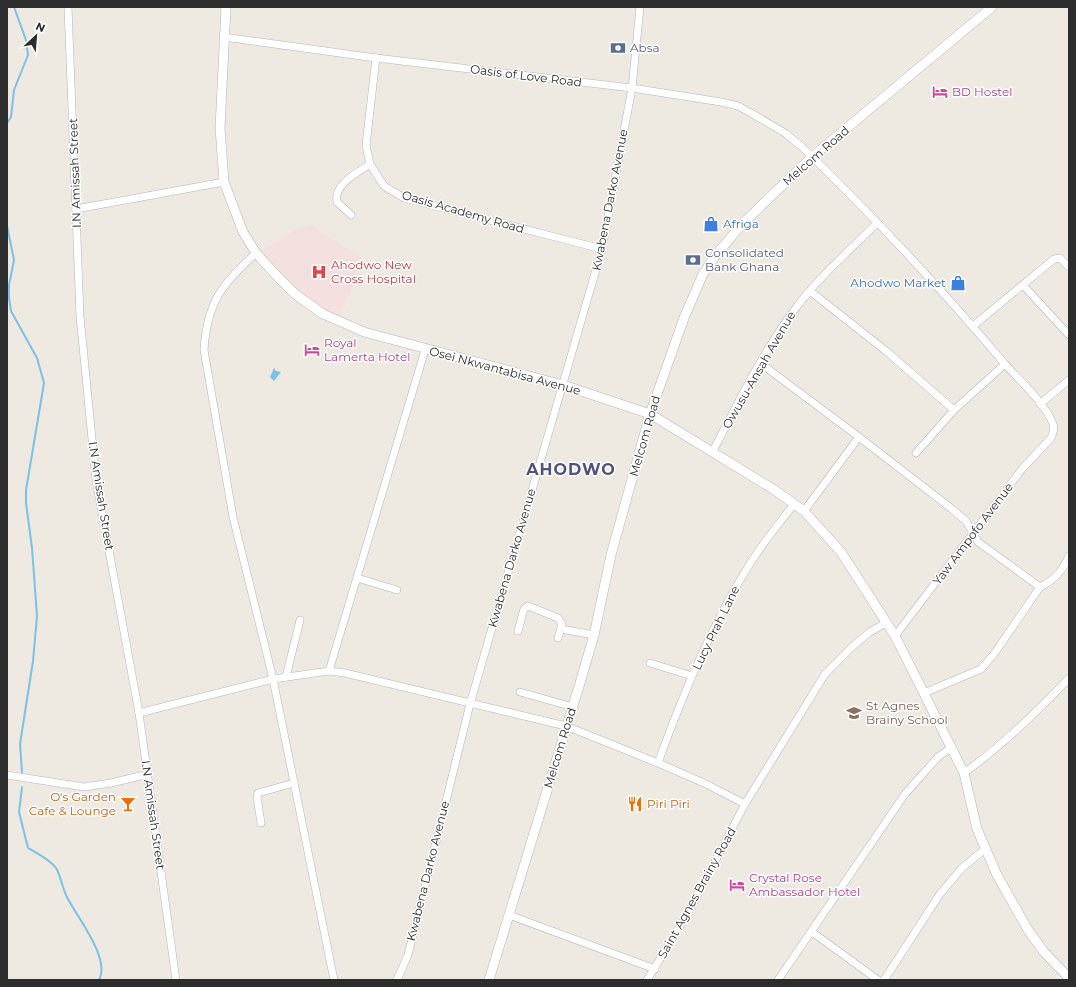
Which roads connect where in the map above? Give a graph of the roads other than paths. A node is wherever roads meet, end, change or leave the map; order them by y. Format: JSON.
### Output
{"nodes":[{"id":1,"x":68,"y":7,"type":"edge"},
{"id":2,"x":226,"y":7,"type":"edge"},
{"id":3,"x":640,"y":7,"type":"edge"},
{"id":4,"x":992,"y":7,"type":"edge"},
{"id":5,"x":224,"y":37,"type":"junction"},
{"id":6,"x":376,"y":58,"type":"junction"},
{"id":7,"x":632,"y":88,"type":"junction"},
{"id":8,"x":812,"y":157,"type":"junction"},
{"id":9,"x":370,"y":164,"type":"junction"},
{"id":10,"x":224,"y":182,"type":"junction"},
{"id":11,"x":76,"y":209,"type":"junction"},
{"id":12,"x":351,"y":214,"type":"dead end"},
{"id":13,"x":877,"y":223,"type":"junction"},
{"id":14,"x":602,"y":249,"type":"junction"},
{"id":15,"x":256,"y":253,"type":"junction"},
{"id":16,"x":1069,"y":267,"type":"edge"},
{"id":17,"x":1023,"y":285,"type":"junction"},
{"id":18,"x":810,"y":292,"type":"junction"},
{"id":19,"x":973,"y":326,"type":"junction"},
{"id":20,"x":1069,"y":335,"type":"edge"},
{"id":21,"x":425,"y":350,"type":"junction"},
{"id":22,"x":760,"y":363,"type":"junction"},
{"id":23,"x":1005,"y":364,"type":"junction"},
{"id":24,"x":1069,"y":380,"type":"edge"},
{"id":25,"x":563,"y":385,"type":"junction"},
{"id":26,"x":1040,"y":404,"type":"junction"},
{"id":27,"x":954,"y":410,"type":"junction"},
{"id":28,"x":650,"y":414,"type":"junction"},
{"id":29,"x":1054,"y":433,"type":"joint"},
{"id":30,"x":859,"y":437,"type":"junction"},
{"id":31,"x":713,"y":451,"type":"junction"},
{"id":32,"x":916,"y":453,"type":"dead end"},
{"id":33,"x":794,"y":504,"type":"junction"},
{"id":34,"x":804,"y":511,"type":"junction"},
{"id":35,"x":973,"y":535,"type":"junction"},
{"id":36,"x":1069,"y":556,"type":"edge"},
{"id":37,"x":357,"y":578,"type":"junction"},
{"id":38,"x":1040,"y":587,"type":"junction"},
{"id":39,"x":398,"y":590,"type":"dead end"},
{"id":40,"x":300,"y":620,"type":"dead end"},
{"id":41,"x":886,"y":622,"type":"junction"},
{"id":42,"x":561,"y":629,"type":"junction"},
{"id":43,"x":518,"y":631,"type":"dead end"},
{"id":44,"x":594,"y":635,"type":"junction"},
{"id":45,"x":895,"y":636,"type":"junction"},
{"id":46,"x":558,"y":638,"type":"dead end"},
{"id":47,"x":650,"y":663,"type":"dead end"},
{"id":48,"x":329,"y":671,"type":"junction"},
{"id":49,"x":692,"y":676,"type":"junction"},
{"id":50,"x":286,"y":677,"type":"junction"},
{"id":51,"x":1069,"y":678,"type":"edge"},
{"id":52,"x":273,"y":679,"type":"junction"},
{"id":53,"x":520,"y":692,"type":"dead end"},
{"id":54,"x":924,"y":693,"type":"junction"},
{"id":55,"x":470,"y":704,"type":"junction"},
{"id":56,"x":572,"y":707,"type":"junction"},
{"id":57,"x":139,"y":713,"type":"junction"},
{"id":58,"x":566,"y":726,"type":"junction"},
{"id":59,"x":952,"y":747,"type":"junction"},
{"id":60,"x":658,"y":763,"type":"junction"},
{"id":61,"x":964,"y":773,"type":"junction"},
{"id":62,"x":148,"y":774,"type":"junction"},
{"id":63,"x":7,"y":775,"type":"edge"},
{"id":64,"x":294,"y":783,"type":"junction"},
{"id":65,"x":745,"y":804,"type":"junction"},
{"id":66,"x":261,"y":823,"type":"dead end"},
{"id":67,"x":985,"y":849,"type":"junction"},
{"id":68,"x":509,"y":915,"type":"junction"},
{"id":69,"x":812,"y":932,"type":"junction"},
{"id":70,"x":655,"y":969,"type":"junction"},
{"id":71,"x":1069,"y":978,"type":"edge"},
{"id":72,"x":176,"y":980,"type":"edge"},
{"id":73,"x":334,"y":980,"type":"edge"},
{"id":74,"x":397,"y":980,"type":"edge"},
{"id":75,"x":489,"y":980,"type":"edge"},
{"id":76,"x":647,"y":980,"type":"edge"},
{"id":77,"x":778,"y":980,"type":"edge"},
{"id":78,"x":878,"y":980,"type":"edge"},
{"id":79,"x":884,"y":980,"type":"edge"}],
"edges":[{"from":1,"to":11,"type":"street","name":"I.N Amissah Street"},
{"from":2,"to":5,"type":"main road","name":"Osei Nkwantabisa Avenue"},
{"from":3,"to":7,"type":"street","name":"Kwabena Darko Avenue"},
{"from":4,"to":8,"type":"main road","name":"Melcom Road"},
{"from":5,"to":6,"type":"street","name":"Oasis of Love Road"},
{"from":5,"to":10,"type":"main road","name":"Osei Nkwantabisa Avenue"},
{"from":6,"to":7,"type":"street","name":"Oasis of Love Road"},
{"from":6,"to":9,"type":"street","name":"Oasis Academy Road"},
{"from":7,"to":8,"type":"street","name":"Oasis of Love Road"},
{"from":7,"to":14,"type":"street","name":"Kwabena Darko Avenue"},
{"from":8,"to":13,"type":"street","name":"Oasis of Love Road"},
{"from":8,"to":28,"type":"main road","name":"Melcom Road"},
{"from":9,"to":12,"type":"street"},
{"from":9,"to":14,"type":"street","name":"Oasis Academy Road"},
{"from":10,"to":11,"type":"street"},
{"from":10,"to":15,"type":"main road","name":"Osei Nkwantabisa Avenue"},
{"from":11,"to":57,"type":"street","name":"I.N Amissah Street"},
{"from":13,"to":18,"type":"street","name":"Owusu-Ansah Avenue"},
{"from":13,"to":19,"type":"street","name":"Oasis of Love Road"},
{"from":14,"to":25,"type":"street","name":"Kwabena Darko Avenue"},
{"from":15,"to":21,"type":"main road","name":"Osei Nkwantabisa Avenue"},
{"from":15,"to":52,"type":"street"},
{"from":16,"to":17,"type":"street"},
{"from":17,"to":19,"type":"street"},
{"from":17,"to":20,"type":"street"},
{"from":18,"to":22,"type":"street","name":"Owusu-Ansah Avenue"},
{"from":18,"to":27,"type":"street"},
{"from":19,"to":23,"type":"street","name":"Oasis of Love Road"},
{"from":21,"to":25,"type":"main road","name":"Osei Nkwantabisa Avenue"},
{"from":21,"to":37,"type":"street"},
{"from":22,"to":30,"type":"street"},
{"from":22,"to":31,"type":"street","name":"Owusu-Ansah Avenue"},
{"from":23,"to":26,"type":"street","name":"Oasis of Love Road"},
{"from":23,"to":27,"type":"street"},
{"from":24,"to":26,"type":"street"},
{"from":25,"to":28,"type":"main road","name":"Osei Nkwantabisa Avenue"},
{"from":25,"to":55,"type":"street","name":"Kwabena Darko Avenue"},
{"from":26,"to":29,"type":"street","name":"Oasis of Love Road"},
{"from":27,"to":32,"type":"street"},
{"from":28,"to":31,"type":"main road","name":"Osei Nkwantabisa Avenue"},
{"from":28,"to":44,"type":"main road","name":"Melcom Road"},
{"from":29,"to":35,"type":"street","name":"Yaw Ampofo Avenue"},
{"from":30,"to":34,"type":"street"},
{"from":30,"to":35,"type":"street"},
{"from":31,"to":33,"type":"main road","name":"Osei Nkwantabisa Avenue"},
{"from":33,"to":34,"type":"main road","name":"Osei Nkwantabisa Avenue"},
{"from":33,"to":49,"type":"street","name":"Lucy Prah Lane"},
{"from":34,"to":41,"type":"main road","name":"Osei Nkwantabisa Avenue"},
{"from":35,"to":38,"type":"street"},
{"from":35,"to":45,"type":"street","name":"Yaw Ampofo Avenue"},
{"from":36,"to":38,"type":"street"},
{"from":37,"to":39,"type":"street"},
{"from":37,"to":48,"type":"street"},
{"from":38,"to":54,"type":"street"},
{"from":40,"to":50,"type":"street"},
{"from":41,"to":45,"type":"main road","name":"Osei Nkwantabisa Avenue"},
{"from":41,"to":65,"type":"street","name":"Saint Agnes Brainy Road"},
{"from":42,"to":43,"type":"street"},
{"from":42,"to":44,"type":"street"},
{"from":42,"to":46,"type":"street"},
{"from":44,"to":56,"type":"main road","name":"Melcom Road"},
{"from":45,"to":54,"type":"main road","name":"Osei Nkwantabisa Avenue"},
{"from":47,"to":49,"type":"street"},
{"from":48,"to":50,"type":"street"},
{"from":48,"to":55,"type":"street"},
{"from":49,"to":60,"type":"street","name":"Lucy Prah Lane"},
{"from":50,"to":52,"type":"street"},
{"from":51,"to":61,"type":"street"},
{"from":52,"to":57,"type":"street"},
{"from":52,"to":64,"type":"street"},
{"from":53,"to":56,"type":"street"},
{"from":54,"to":59,"type":"main road","name":"Osei Nkwantabisa Avenue"},
{"from":55,"to":58,"type":"street"},
{"from":55,"to":74,"type":"street","name":"Kwabena Darko Avenue"},
{"from":56,"to":58,"type":"main road","name":"Melcom Road"},
{"from":57,"to":62,"type":"street","name":"I.N Amissah Street"},
{"from":58,"to":60,"type":"street"},
{"from":58,"to":68,"type":"main road","name":"Melcom Road"},
{"from":59,"to":61,"type":"main road","name":"Osei Nkwantabisa Avenue"},
{"from":59,"to":69,"type":"street"},
{"from":60,"to":65,"type":"street"},
{"from":61,"to":67,"type":"main road","name":"Osei Nkwantabisa Avenue"},
{"from":62,"to":63,"type":"street"},
{"from":62,"to":72,"type":"street","name":"I.N Amissah Street"},
{"from":64,"to":66,"type":"street"},
{"from":64,"to":73,"type":"street"},
{"from":65,"to":70,"type":"street","name":"Saint Agnes Brainy Road"},
{"from":67,"to":71,"type":"main road","name":"Osei Nkwantabisa Avenue"},
{"from":67,"to":79,"type":"street"},
{"from":68,"to":70,"type":"street"},
{"from":68,"to":75,"type":"main road","name":"Melcom Road"},
{"from":69,"to":77,"type":"street"},
{"from":69,"to":78,"type":"street"},
{"from":70,"to":76,"type":"street","name":"Saint Agnes Brainy Road"}]}
